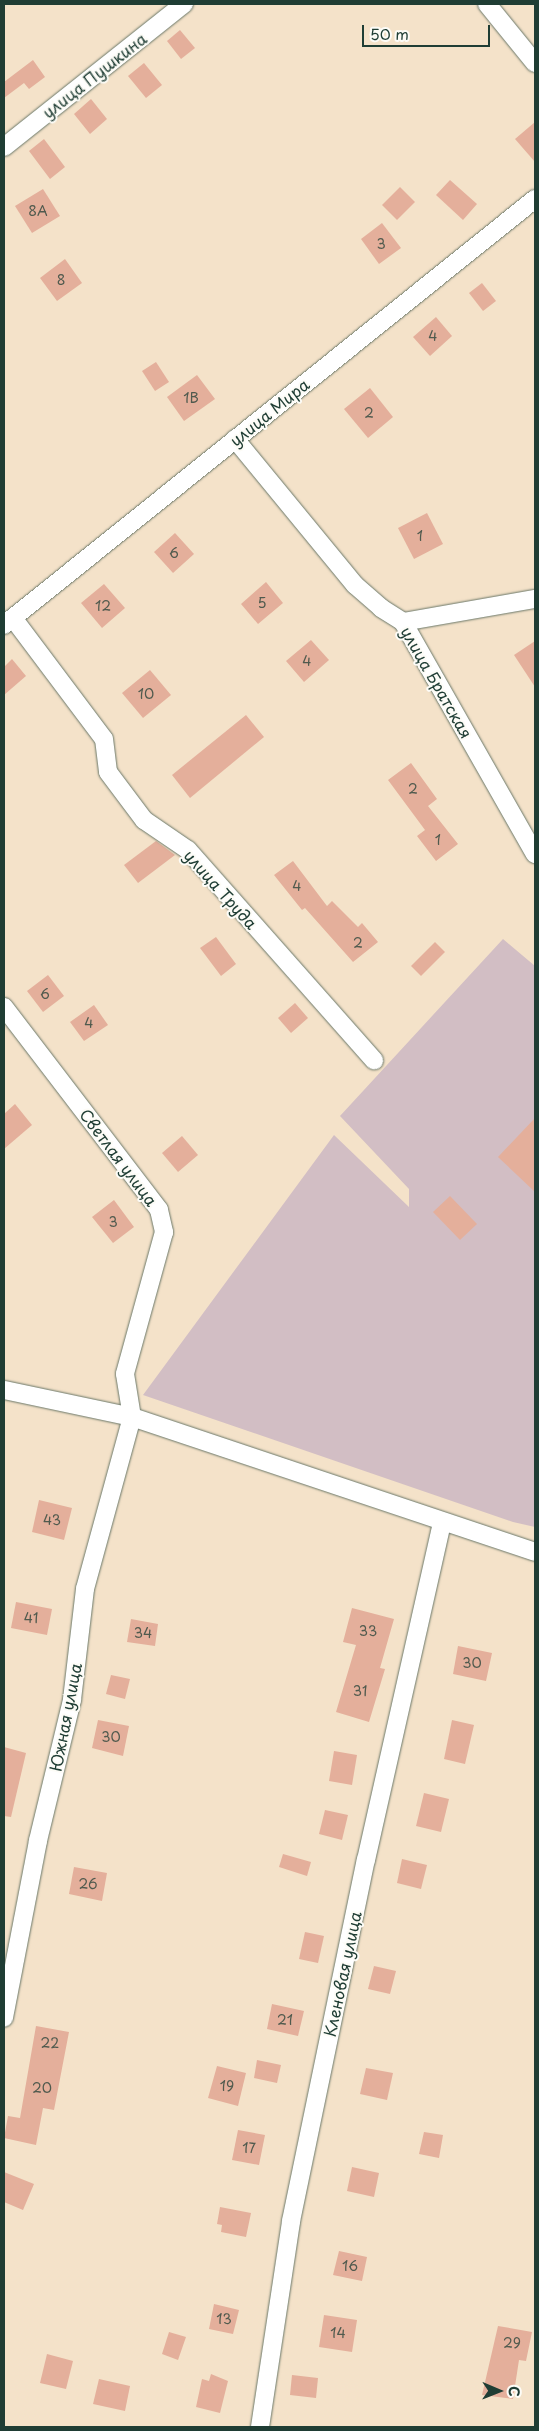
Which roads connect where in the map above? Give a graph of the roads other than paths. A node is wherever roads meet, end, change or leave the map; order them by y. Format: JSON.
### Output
{"nodes":[{"id":1,"x":184,"y":4,"type":"edge"},
{"id":2,"x":487,"y":4,"type":"edge"},
{"id":3,"x":535,"y":63,"type":"edge"},
{"id":4,"x":4,"y":147,"type":"edge"},
{"id":5,"x":535,"y":199,"type":"edge"},
{"id":6,"x":235,"y":439,"type":"junction"},
{"id":7,"x":535,"y":599,"type":"edge"},
{"id":8,"x":8,"y":621,"type":"edge"},
{"id":9,"x":403,"y":622,"type":"junction"},
{"id":10,"x":535,"y":854,"type":"edge"},
{"id":11,"x":4,"y":1007,"type":"edge"},
{"id":12,"x":374,"y":1060,"type":"dead end"},
{"id":13,"x":4,"y":1390,"type":"edge"},
{"id":14,"x":132,"y":1417,"type":"junction"},
{"id":15,"x":442,"y":1523,"type":"junction"},
{"id":16,"x":535,"y":1552,"type":"edge"},
{"id":17,"x":4,"y":2018,"type":"edge"},
{"id":18,"x":260,"y":2427,"type":"edge"}],
"edges":[{"from":1,"to":4,"type":"street","name":"улица Пушкина"},
{"from":2,"to":3,"type":"street"},
{"from":5,"to":6,"type":"street","name":"улица Мира"},
{"from":6,"to":8,"type":"street","name":"улица Мира"},
{"from":6,"to":9,"type":"street","name":"улица Братская"},
{"from":7,"to":9,"type":"street"},
{"from":8,"to":12,"type":"street","name":"улица Труда"},
{"from":9,"to":10,"type":"street","name":"улица Братская"},
{"from":11,"to":14,"type":"street","name":"Светлая улица"},
{"from":13,"to":14,"type":"street"},
{"from":14,"to":15,"type":"street"},
{"from":14,"to":17,"type":"street","name":"Южная улица"},
{"from":15,"to":16,"type":"street"},
{"from":15,"to":18,"type":"street","name":"Кленовая улица"}]}
